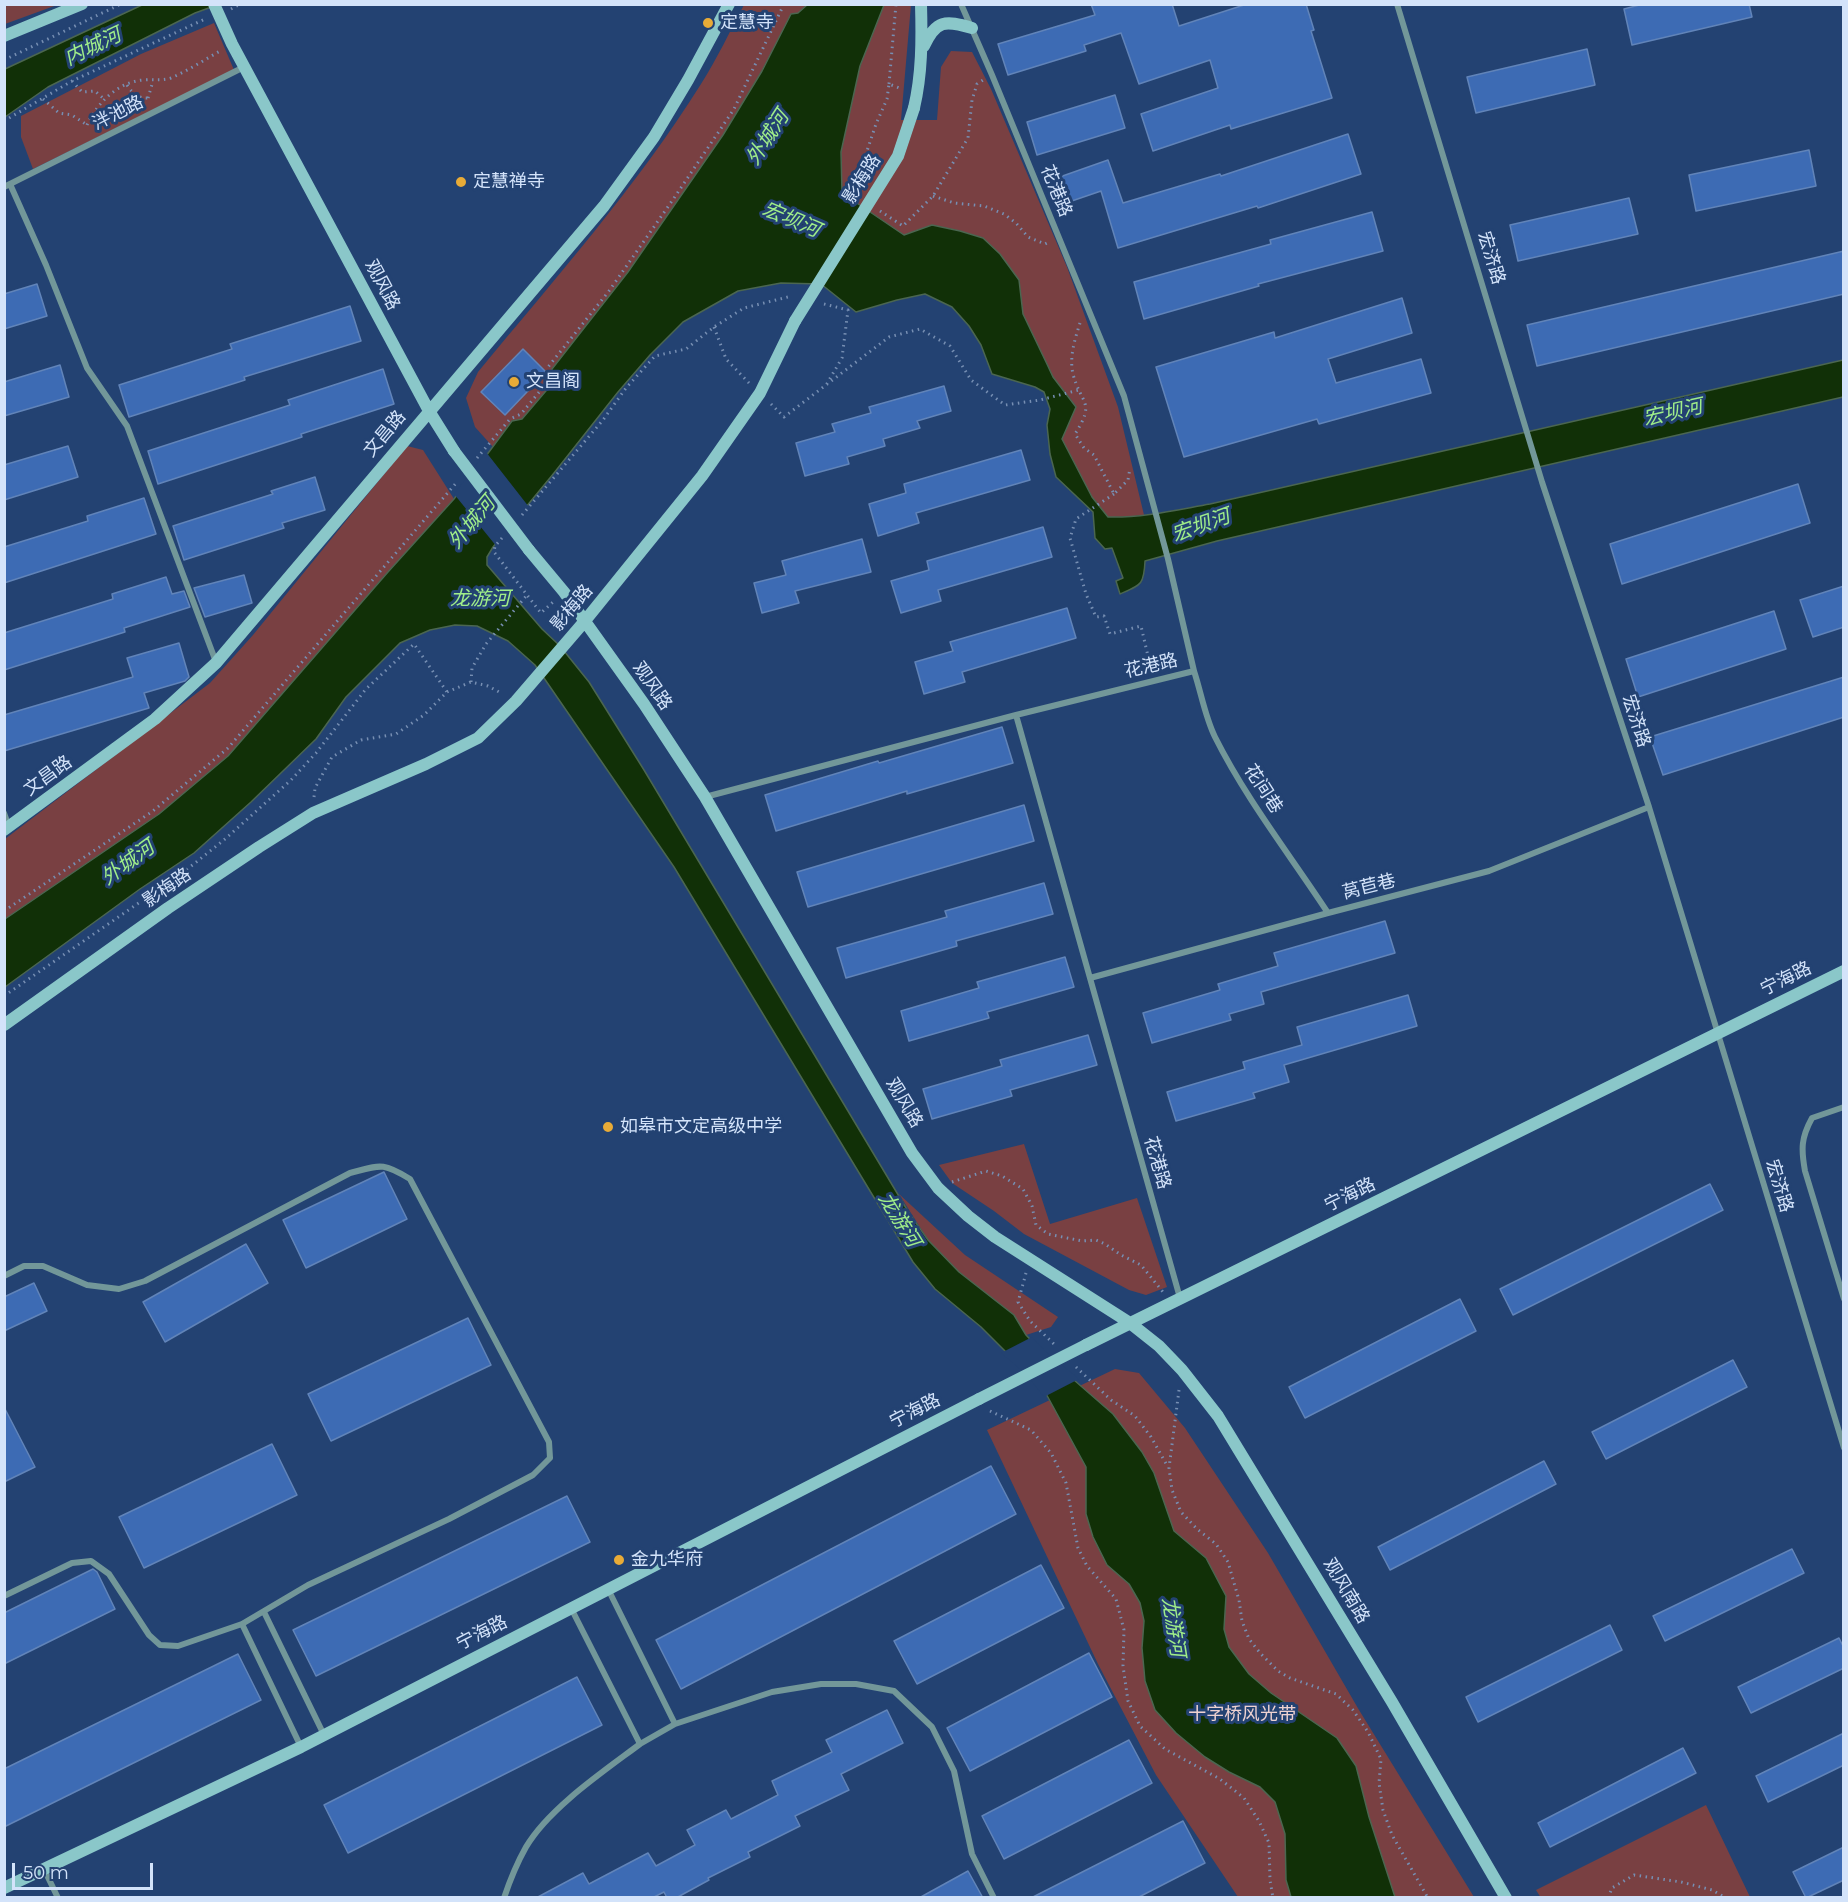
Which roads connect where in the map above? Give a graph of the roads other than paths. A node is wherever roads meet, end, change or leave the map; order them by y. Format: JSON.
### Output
{"nodes":[{"id":1,"x":82,"y":4,"type":"edge"},
{"id":2,"x":729,"y":4,"type":"edge"},
{"id":3,"x":921,"y":4,"type":"edge"},
{"id":4,"x":961,"y":4,"type":"edge"},
{"id":5,"x":1397,"y":4,"type":"edge"},
{"id":6,"x":217,"y":10,"type":"edge"},
{"id":7,"x":972,"y":28,"type":"junction"},
{"id":8,"x":4,"y":36,"type":"edge"},
{"id":9,"x":922,"y":50,"type":"junction"},
{"id":10,"x":245,"y":66,"type":"junction"},
{"id":11,"x":7,"y":185,"type":"edge"},
{"id":12,"x":429,"y":411,"type":"junction"},
{"id":13,"x":584,"y":622,"type":"junction"},
{"id":14,"x":216,"y":663,"type":"junction"},
{"id":15,"x":1194,"y":671,"type":"junction"},
{"id":16,"x":1016,"y":715,"type":"junction"},
{"id":17,"x":705,"y":797,"type":"junction"},
{"id":18,"x":1649,"y":807,"type":"junction"},
{"id":19,"x":4,"y":813,"type":"edge"},
{"id":20,"x":7,"y":828,"type":"edge"},
{"id":21,"x":1328,"y":913,"type":"junction"},
{"id":22,"x":1844,"y":971,"type":"edge"},
{"id":23,"x":1090,"y":978,"type":"junction"},
{"id":24,"x":4,"y":1025,"type":"edge"},
{"id":25,"x":1718,"y":1034,"type":"junction"},
{"id":26,"x":1844,"y":1107,"type":"edge"},
{"id":27,"x":4,"y":1276,"type":"edge"},
{"id":28,"x":1844,"y":1299,"type":"edge"},
{"id":29,"x":1175,"y":1301,"type":"junction"},
{"id":30,"x":1130,"y":1323,"type":"junction"},
{"id":31,"x":1844,"y":1448,"type":"edge"},
{"id":32,"x":608,"y":1589,"type":"junction"},
{"id":33,"x":4,"y":1596,"type":"edge"},
{"id":34,"x":570,"y":1607,"type":"junction"},
{"id":35,"x":264,"y":1612,"type":"junction"},
{"id":36,"x":242,"y":1624,"type":"junction"},
{"id":37,"x":675,"y":1724,"type":"junction"},
{"id":38,"x":325,"y":1735,"type":"junction"},
{"id":39,"x":640,"y":1744,"type":"junction"},
{"id":40,"x":301,"y":1747,"type":"junction"},
{"id":41,"x":44,"y":1869,"type":"junction"},
{"id":42,"x":4,"y":1888,"type":"edge"},
{"id":43,"x":58,"y":1898,"type":"edge"},
{"id":44,"x":504,"y":1898,"type":"edge"},
{"id":45,"x":994,"y":1898,"type":"edge"},
{"id":46,"x":1506,"y":1898,"type":"edge"}],
"edges":[{"from":1,"to":8,"type":"street"},
{"from":2,"to":12,"type":"street","name":"文昌路"},
{"from":3,"to":9,"type":"street","name":"影梅路"},
{"from":4,"to":7,"type":"street","name":"花港路"},
{"from":5,"to":18,"type":"street","name":"宏济路"},
{"from":6,"to":10,"type":"street","name":"观风路"},
{"from":7,"to":9,"type":"street"},
{"from":7,"to":15,"type":"street","name":"花港路"},
{"from":9,"to":13,"type":"street","name":"影梅路","bridge":true},
{"from":10,"to":11,"type":"street","name":"泮池路"},
{"from":10,"to":12,"type":"street","name":"观风路"},
{"from":11,"to":14,"type":"street"},
{"from":12,"to":13,"type":"street","name":"观风路","bridge":true},
{"from":12,"to":14,"type":"street","name":"文昌路"},
{"from":13,"to":17,"type":"street","name":"观风路"},
{"from":13,"to":24,"type":"street","name":"影梅路"},
{"from":14,"to":20,"type":"street","name":"文昌路"},
{"from":15,"to":16,"type":"street","name":"花港路"},
{"from":15,"to":21,"type":"street","name":"花间巷"},
{"from":16,"to":17,"type":"street"},
{"from":16,"to":23,"type":"street","name":"花港路"},
{"from":17,"to":30,"type":"street","name":"观风路"},
{"from":18,"to":21,"type":"street","name":"莴苣巷"},
{"from":18,"to":25,"type":"street","name":"宏济路"},
{"from":19,"to":20,"type":"street"},
{"from":21,"to":23,"type":"street","name":"莴苣巷"},
{"from":22,"to":25,"type":"street","name":"宁海路"},
{"from":23,"to":29,"type":"street","name":"花港路"},
{"from":25,"to":29,"type":"street","name":"宁海路"},
{"from":25,"to":31,"type":"street","name":"宏济路"},
{"from":26,"to":28,"type":"street"},
{"from":27,"to":35,"type":"street"},
{"from":29,"to":30,"type":"street","name":"宁海路"},
{"from":30,"to":32,"type":"street","name":"宁海路","bridge":true},
{"from":30,"to":46,"type":"street","name":"观风南路"},
{"from":32,"to":34,"type":"street","name":"宁海路"},
{"from":32,"to":37,"type":"street"},
{"from":33,"to":36,"type":"street"},
{"from":34,"to":38,"type":"street","name":"宁海路"},
{"from":34,"to":39,"type":"street"},
{"from":35,"to":36,"type":"street"},
{"from":35,"to":38,"type":"street"},
{"from":36,"to":40,"type":"street"},
{"from":37,"to":39,"type":"street"},
{"from":37,"to":45,"type":"street"},
{"from":38,"to":40,"type":"street","name":"宁海路"},
{"from":39,"to":44,"type":"street"},
{"from":40,"to":41,"type":"street","name":"宁海路"},
{"from":41,"to":42,"type":"street","name":"宁海路"},
{"from":41,"to":43,"type":"street"}]}
